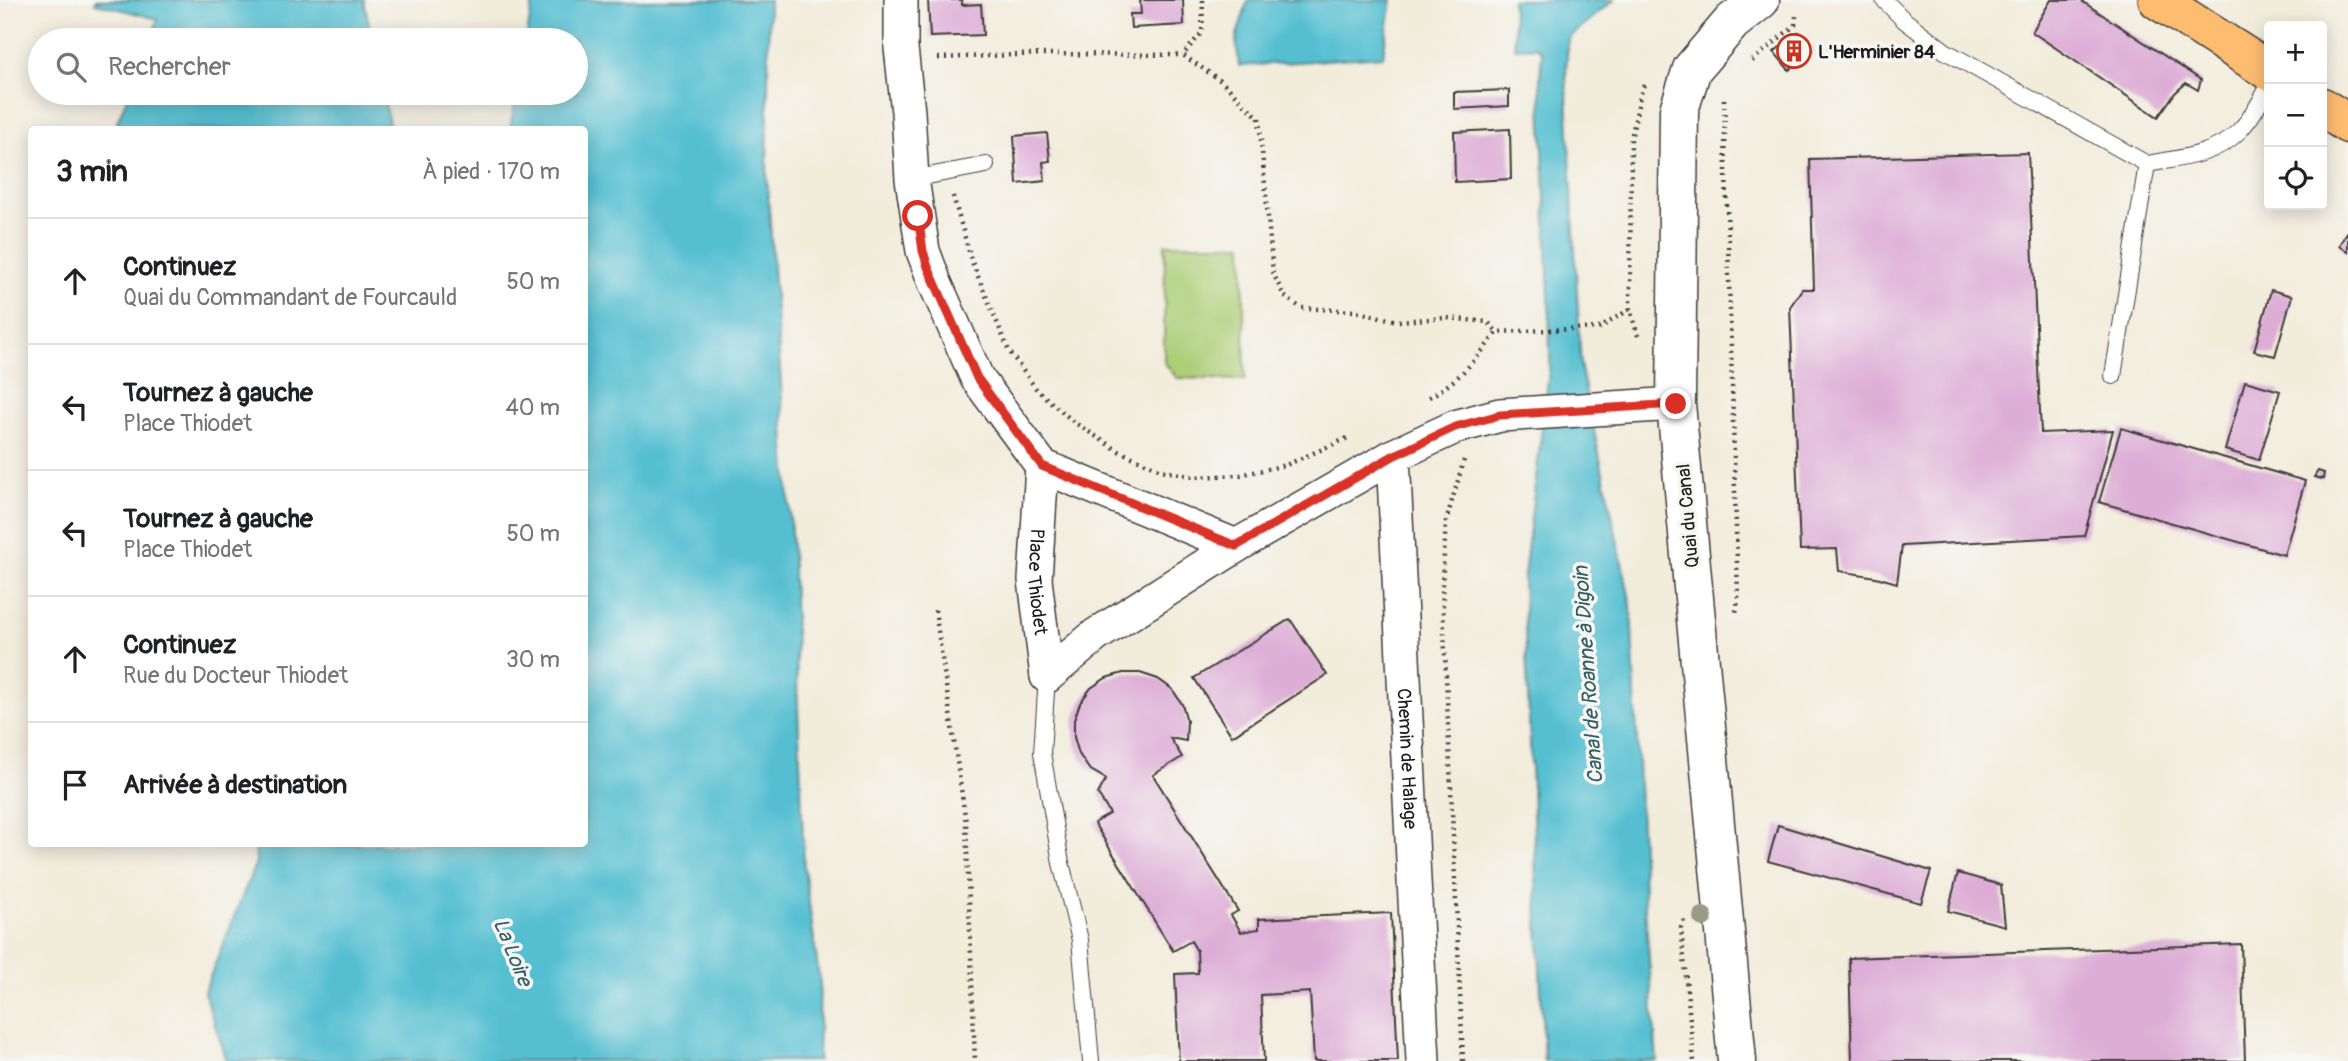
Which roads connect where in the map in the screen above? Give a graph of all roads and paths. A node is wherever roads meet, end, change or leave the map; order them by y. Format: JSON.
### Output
{"nodes":[{"id":1,"x":901,"y":0,"type":"edge"},
{"id":2,"x":1203,"y":0,"type":"edge"},
{"id":3,"x":1760,"y":0,"type":"edge"},
{"id":4,"x":1884,"y":0,"type":"edge"},
{"id":5,"x":2162,"y":1,"type":"edge"},
{"id":6,"x":1798,"y":9,"type":"dead end"},
{"id":7,"x":1183,"y":55,"type":"junction"},
{"id":8,"x":903,"y":65,"type":"junction"},
{"id":9,"x":1747,"y":65,"type":"dead end"},
{"id":10,"x":2264,"y":68,"type":"edge"},
{"id":11,"x":2264,"y":94,"type":"edge"},
{"id":12,"x":1724,"y":95,"type":"dead end"},
{"id":13,"x":2327,"y":110,"type":"edge"},
{"id":14,"x":2348,"y":124,"type":"edge"},
{"id":15,"x":2147,"y":164,"type":"junction"},
{"id":16,"x":986,"y":165,"type":"dead end"},
{"id":17,"x":947,"y":173,"type":"junction"},
{"id":18,"x":912,"y":179,"type":"junction"},
{"id":19,"x":1630,"y":309,"type":"dead end"},
{"id":20,"x":1497,"y":332,"type":"junction"},
{"id":21,"x":2113,"y":376,"type":"dead end"},
{"id":22,"x":1428,"y":398,"type":"dead end"},
{"id":23,"x":1676,"y":404,"type":"junction"},
{"id":24,"x":1455,"y":427,"type":"junction"},
{"id":25,"x":1363,"y":432,"type":"dead end"},
{"id":26,"x":1393,"y":456,"type":"junction"},
{"id":27,"x":1042,"y":466,"type":"junction"},
{"id":28,"x":1236,"y":546,"type":"junction"},
{"id":29,"x":935,"y":610,"type":"dead end"},
{"id":30,"x":1734,"y":624,"type":"dead end"},
{"id":31,"x":1047,"y":677,"type":"junction"},
{"id":32,"x":975,"y":1061,"type":"edge"},
{"id":33,"x":1091,"y":1061,"type":"edge"},
{"id":34,"x":1423,"y":1061,"type":"edge"},
{"id":35,"x":1463,"y":1061,"type":"edge"},
{"id":36,"x":1737,"y":1061,"type":"edge"}],
"edges":[{"from":1,"to":8,"type":"street"},
{"from":2,"to":7,"type":"path"},
{"from":3,"to":23,"type":"street","name":"Quai du Canal"},
{"from":4,"to":15,"type":"lane"},
{"from":5,"to":10,"type":"main road"},
{"from":6,"to":9,"type":"path"},
{"from":7,"to":8,"type":"path"},
{"from":7,"to":20,"type":"path"},
{"from":8,"to":18,"type":"street"},
{"from":11,"to":15,"type":"lane"},
{"from":12,"to":30,"type":"path"},
{"from":13,"to":14,"type":"main road"},
{"from":15,"to":21,"type":"lane"},
{"from":16,"to":17,"type":"lane"},
{"from":17,"to":18,"type":"lane"},
{"from":17,"to":25,"type":"path"},
{"from":18,"to":27,"type":"street"},
{"from":19,"to":20,"type":"path"},
{"from":20,"to":22,"type":"path"},
{"from":23,"to":24,"type":"street","name":"Place Thiodet"},
{"from":23,"to":36,"type":"street","name":"Quai du Canal"},
{"from":24,"to":26,"type":"street","name":"Place Thiodet"},
{"from":24,"to":35,"type":"path"},
{"from":26,"to":28,"type":"street","name":"Place Thiodet"},
{"from":26,"to":34,"type":"street","name":"Chemin de Halage"},
{"from":27,"to":28,"type":"street"},
{"from":27,"to":31,"type":"street","name":"Place Thiodet"},
{"from":28,"to":31,"type":"street","name":"Place Thiodet"},
{"from":29,"to":32,"type":"path"},
{"from":31,"to":33,"type":"lane"}]}
